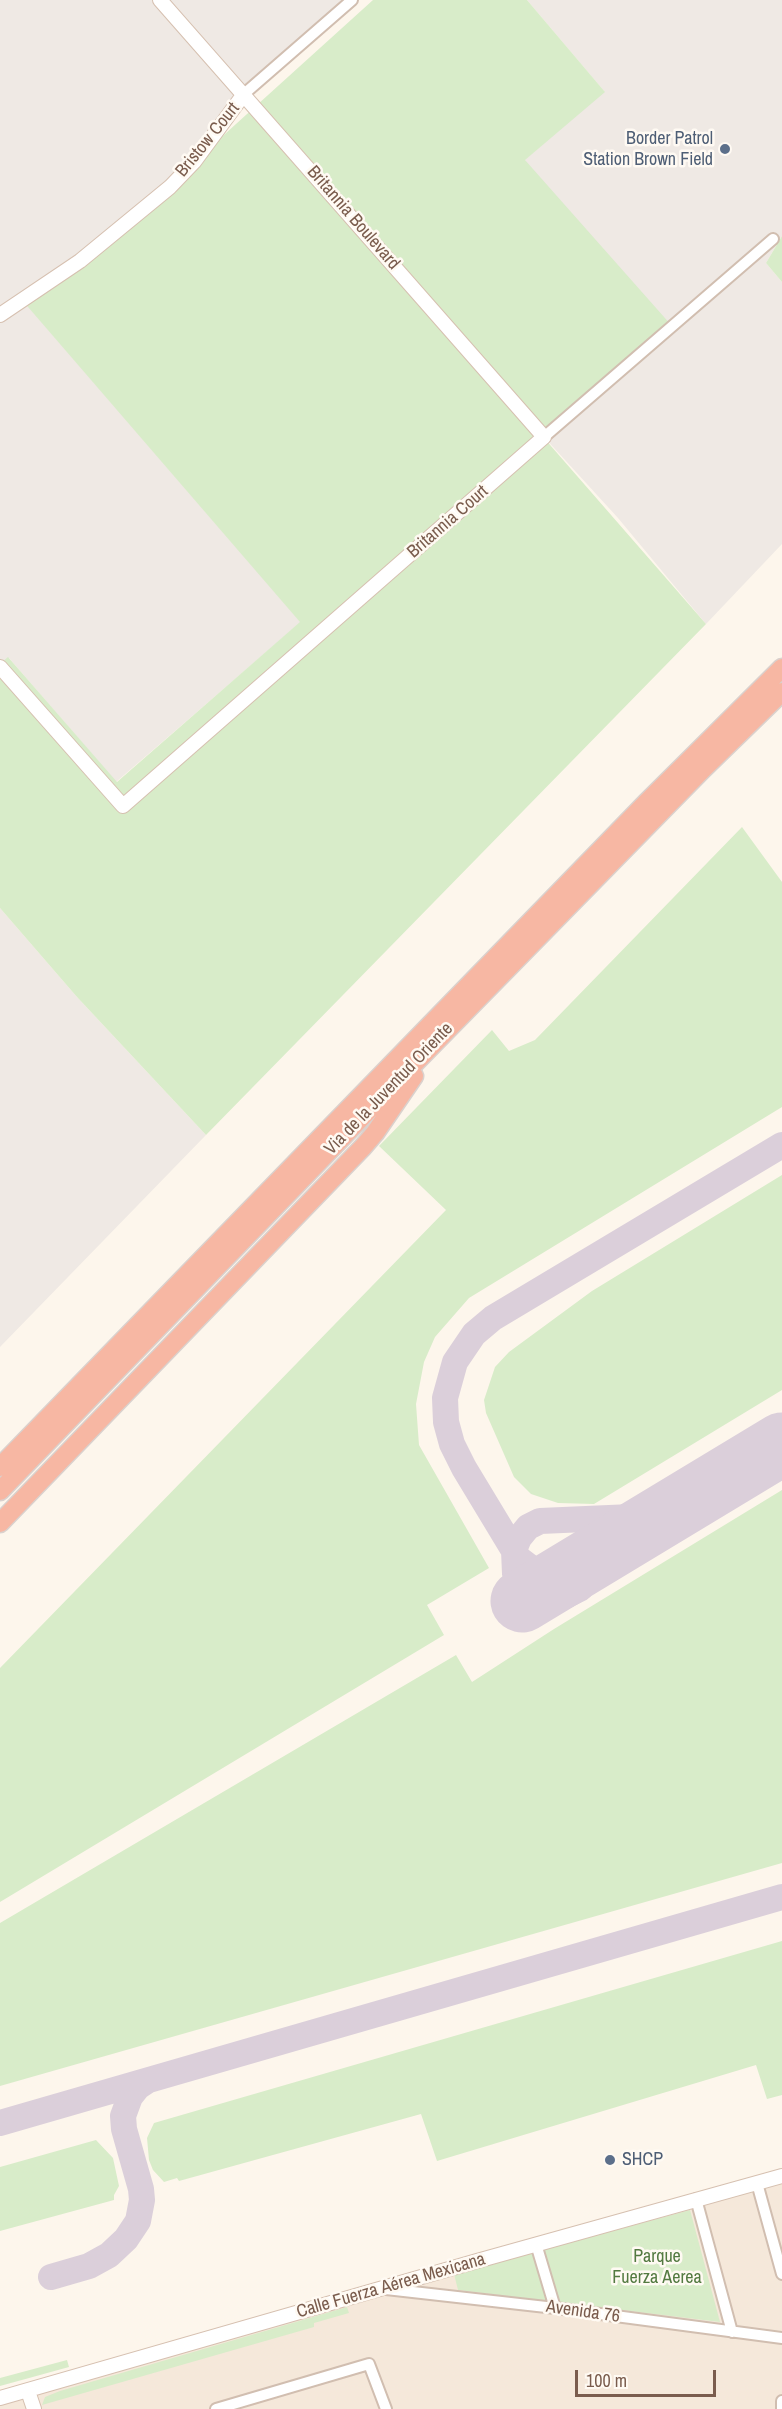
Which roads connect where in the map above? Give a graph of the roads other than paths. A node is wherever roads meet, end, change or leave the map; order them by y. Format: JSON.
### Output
{"nodes":[{"id":1,"x":160,"y":0,"type":"edge"},
{"id":2,"x":352,"y":0,"type":"edge"},
{"id":3,"x":244,"y":94,"type":"junction"},
{"id":4,"x":773,"y":239,"type":"dead end"},
{"id":5,"x":0,"y":315,"type":"edge"},
{"id":6,"x":544,"y":437,"type":"junction"},
{"id":7,"x":0,"y":667,"type":"edge"},
{"id":8,"x":782,"y":668,"type":"edge"},
{"id":9,"x":782,"y":692,"type":"edge"},
{"id":10,"x":698,"y":763,"type":"junction"},
{"id":11,"x":436,"y":1041,"type":"junction"},
{"id":12,"x":0,"y":1467,"type":"edge"},
{"id":13,"x":0,"y":1491,"type":"edge"},
{"id":14,"x":0,"y":1523,"type":"edge"},
{"id":15,"x":782,"y":2176,"type":"edge"},
{"id":16,"x":757,"y":2183,"type":"junction"},
{"id":17,"x":696,"y":2199,"type":"junction"},
{"id":18,"x":536,"y":2244,"type":"junction"},
{"id":19,"x":782,"y":2274,"type":"edge"},
{"id":20,"x":384,"y":2289,"type":"junction"},
{"id":21,"x":555,"y":2308,"type":"junction"},
{"id":22,"x":732,"y":2332,"type":"junction"},
{"id":23,"x":782,"y":2338,"type":"edge"},
{"id":24,"x":28,"y":2391,"type":"junction"},
{"id":25,"x":0,"y":2398,"type":"edge"},
{"id":26,"x":782,"y":2401,"type":"edge"},
{"id":27,"x":34,"y":2409,"type":"edge"},
{"id":28,"x":216,"y":2409,"type":"edge"},
{"id":29,"x":386,"y":2409,"type":"edge"},
{"id":30,"x":782,"y":2409,"type":"edge"}],
"edges":[{"from":1,"to":3,"type":"street","name":"Britannia Boulevard"},
{"from":2,"to":3,"type":"street","name":"Bristow Court"},
{"from":3,"to":5,"type":"street","name":"Bristow Court"},
{"from":3,"to":6,"type":"street","name":"Britannia Boulevard"},
{"from":4,"to":6,"type":"street","name":"Britannia Court"},
{"from":6,"to":7,"type":"street","name":"Britannia Court"},
{"from":8,"to":10,"type":"highway","name":"Via de la Juventud Oriente"},
{"from":9,"to":10,"type":"highway","name":"Via de la Juventud Oriente"},
{"from":10,"to":11,"type":"highway","name":"Via de la Juventud Oriente"},
{"from":10,"to":12,"type":"highway","name":"Via de la Juventud Oriente"},
{"from":11,"to":13,"type":"highway","name":"Via de la Juventud Oriente"},
{"from":11,"to":14,"type":"highway"},
{"from":15,"to":16,"type":"street","name":"Calle Fuerza Aérea Mexicana"},
{"from":16,"to":17,"type":"street","name":"Calle Fuerza Aérea Mexicana"},
{"from":16,"to":19,"type":"street"},
{"from":17,"to":18,"type":"street","name":"Calle Fuerza Aérea Mexicana"},
{"from":17,"to":22,"type":"street"},
{"from":18,"to":20,"type":"street","name":"Calle Fuerza Aérea Mexicana"},
{"from":18,"to":21,"type":"street"},
{"from":20,"to":21,"type":"street","name":"Avenida 76"},
{"from":20,"to":24,"type":"street","name":"Calle Fuerza Aérea Mexicana"},
{"from":21,"to":22,"type":"street","name":"Avenida 76"},
{"from":22,"to":23,"type":"street","name":"Avenida 76"},
{"from":24,"to":25,"type":"street","name":"Calle Fuerza Aérea Mexicana"},
{"from":24,"to":27,"type":"street"},
{"from":26,"to":30,"type":"street"},
{"from":28,"to":29,"type":"street"}]}
